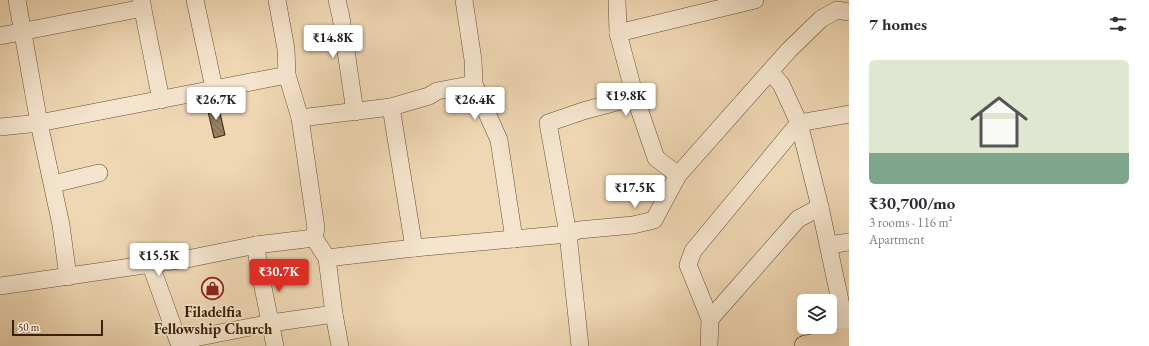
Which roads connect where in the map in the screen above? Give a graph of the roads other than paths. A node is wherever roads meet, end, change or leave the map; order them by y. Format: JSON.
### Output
{"nodes":[{"id":1,"x":17,"y":0,"type":"edge"},
{"id":2,"x":195,"y":0,"type":"edge"},
{"id":3,"x":277,"y":0,"type":"edge"},
{"id":4,"x":337,"y":0,"type":"edge"},
{"id":5,"x":464,"y":0,"type":"edge"},
{"id":6,"x":617,"y":0,"type":"edge"},
{"id":7,"x":755,"y":0,"type":"edge"},
{"id":8,"x":142,"y":4,"type":"edge"},
{"id":9,"x":697,"y":7,"type":"edge"},
{"id":10,"x":849,"y":12,"type":"edge"},
{"id":11,"x":618,"y":32,"type":"junction"},
{"id":12,"x":23,"y":33,"type":"junction"},
{"id":13,"x":0,"y":36,"type":"edge"},
{"id":14,"x":770,"y":72,"type":"junction"},
{"id":15,"x":287,"y":75,"type":"junction"},
{"id":16,"x":474,"y":84,"type":"junction"},
{"id":17,"x":214,"y":88,"type":"junction"},
{"id":18,"x":635,"y":97,"type":"junction"},
{"id":19,"x":161,"y":100,"type":"junction"},
{"id":20,"x":391,"y":107,"type":"junction"},
{"id":21,"x":355,"y":112,"type":"junction"},
{"id":22,"x":849,"y":114,"type":"edge"},
{"id":23,"x":300,"y":118,"type":"junction"},
{"id":24,"x":39,"y":123,"type":"junction"},
{"id":25,"x":799,"y":123,"type":"junction"},
{"id":26,"x":0,"y":127,"type":"edge"},
{"id":27,"x":99,"y":173,"type":"dead end"},
{"id":28,"x":678,"y":175,"type":"junction"},
{"id":29,"x":53,"y":184,"type":"junction"},
{"id":30,"x":820,"y":207,"type":"junction"},
{"id":31,"x":568,"y":234,"type":"junction"},
{"id":32,"x":314,"y":238,"type":"junction"},
{"id":33,"x":514,"y":239,"type":"junction"},
{"id":34,"x":849,"y":242,"type":"edge"},
{"id":35,"x":256,"y":245,"type":"junction"},
{"id":36,"x":829,"y":245,"type":"junction"},
{"id":37,"x":414,"y":248,"type":"junction"},
{"id":38,"x":327,"y":258,"type":"junction"},
{"id":39,"x":150,"y":263,"type":"junction"},
{"id":40,"x":68,"y":277,"type":"junction"},
{"id":41,"x":0,"y":286,"type":"edge"},
{"id":42,"x":334,"y":314,"type":"junction"},
{"id":43,"x":710,"y":319,"type":"junction"},
{"id":44,"x":271,"y":324,"type":"junction"},
{"id":45,"x":849,"y":338,"type":"edge"},
{"id":46,"x":179,"y":344,"type":"edge"},
{"id":47,"x":818,"y":345,"type":"edge"},
{"id":48,"x":275,"y":346,"type":"edge"},
{"id":49,"x":340,"y":346,"type":"edge"},
{"id":50,"x":580,"y":346,"type":"edge"},
{"id":51,"x":709,"y":346,"type":"edge"}],
"edges":[{"from":1,"to":12,"type":"street"},
{"from":2,"to":17,"type":"street"},
{"from":3,"to":15,"type":"street"},
{"from":4,"to":21,"type":"street"},
{"from":5,"to":16,"type":"street"},
{"from":6,"to":11,"type":"street"},
{"from":7,"to":9,"type":"street"},
{"from":8,"to":12,"type":"street"},
{"from":8,"to":19,"type":"street"},
{"from":9,"to":11,"type":"street"},
{"from":10,"to":14,"type":"street"},
{"from":11,"to":18,"type":"street"},
{"from":12,"to":13,"type":"street"},
{"from":12,"to":24,"type":"street"},
{"from":14,"to":25,"type":"street"},
{"from":14,"to":28,"type":"street"},
{"from":15,"to":17,"type":"street"},
{"from":15,"to":23,"type":"street"},
{"from":16,"to":20,"type":"street"},
{"from":16,"to":33,"type":"street"},
{"from":17,"to":19,"type":"street"},
{"from":18,"to":28,"type":"street"},
{"from":18,"to":31,"type":"street"},
{"from":19,"to":24,"type":"street"},
{"from":20,"to":21,"type":"street"},
{"from":20,"to":37,"type":"street"},
{"from":21,"to":23,"type":"street"},
{"from":22,"to":25,"type":"street"},
{"from":23,"to":32,"type":"street"},
{"from":24,"to":26,"type":"street"},
{"from":24,"to":29,"type":"street"},
{"from":25,"to":30,"type":"street"},
{"from":25,"to":43,"type":"street"},
{"from":27,"to":29,"type":"street"},
{"from":28,"to":31,"type":"street"},
{"from":29,"to":40,"type":"street"},
{"from":30,"to":36,"type":"street"},
{"from":30,"to":43,"type":"street"},
{"from":31,"to":33,"type":"street"},
{"from":31,"to":50,"type":"street"},
{"from":32,"to":35,"type":"street"},
{"from":32,"to":38,"type":"street"},
{"from":33,"to":37,"type":"street"},
{"from":34,"to":36,"type":"street"},
{"from":35,"to":39,"type":"street"},
{"from":35,"to":44,"type":"street"},
{"from":36,"to":45,"type":"street"},
{"from":37,"to":38,"type":"street"},
{"from":38,"to":42,"type":"street"},
{"from":39,"to":40,"type":"street"},
{"from":39,"to":46,"type":"street"},
{"from":40,"to":41,"type":"street"},
{"from":42,"to":44,"type":"street"},
{"from":42,"to":49,"type":"street"},
{"from":43,"to":51,"type":"street"},
{"from":44,"to":46,"type":"street"},
{"from":44,"to":48,"type":"street"},
{"from":45,"to":47,"type":"main road"}]}
